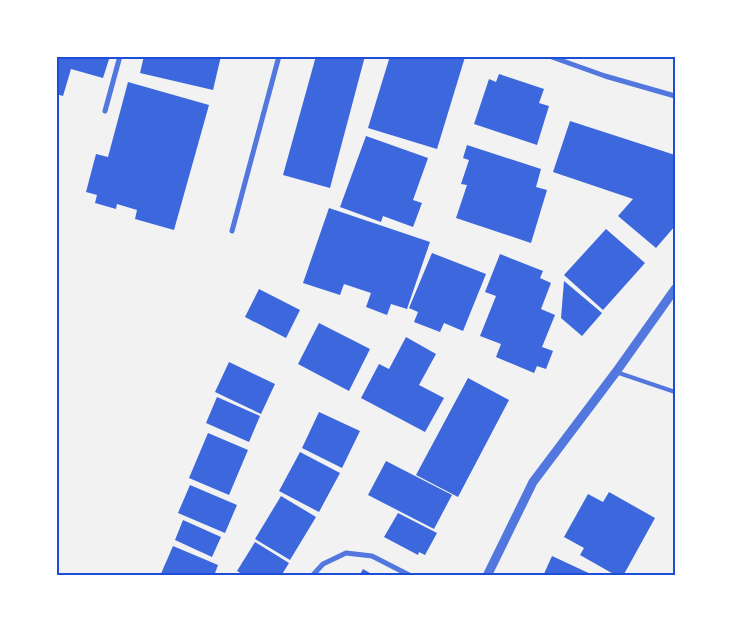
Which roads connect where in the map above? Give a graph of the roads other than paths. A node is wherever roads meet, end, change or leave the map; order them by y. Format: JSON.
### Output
{"nodes":[{"id":1,"x":120,"y":56,"type":"edge"},
{"id":2,"x":279,"y":56,"type":"edge"},
{"id":3,"x":549,"y":56,"type":"edge"},
{"id":4,"x":675,"y":96,"type":"edge"},
{"id":5,"x":105,"y":111,"type":"dead end"},
{"id":6,"x":232,"y":231,"type":"dead end"},
{"id":7,"x":675,"y":289,"type":"edge"},
{"id":8,"x":616,"y":372,"type":"junction"},
{"id":9,"x":675,"y":392,"type":"edge"},
{"id":10,"x":312,"y":576,"type":"edge"},
{"id":11,"x":411,"y":576,"type":"edge"},
{"id":12,"x":487,"y":576,"type":"edge"}],
"edges":[{"from":1,"to":5,"type":"street"},
{"from":2,"to":6,"type":"street"},
{"from":3,"to":4,"type":"street"},
{"from":7,"to":8,"type":"street"},
{"from":8,"to":9,"type":"lane"},
{"from":8,"to":12,"type":"street"},
{"from":10,"to":11,"type":"street"}]}
